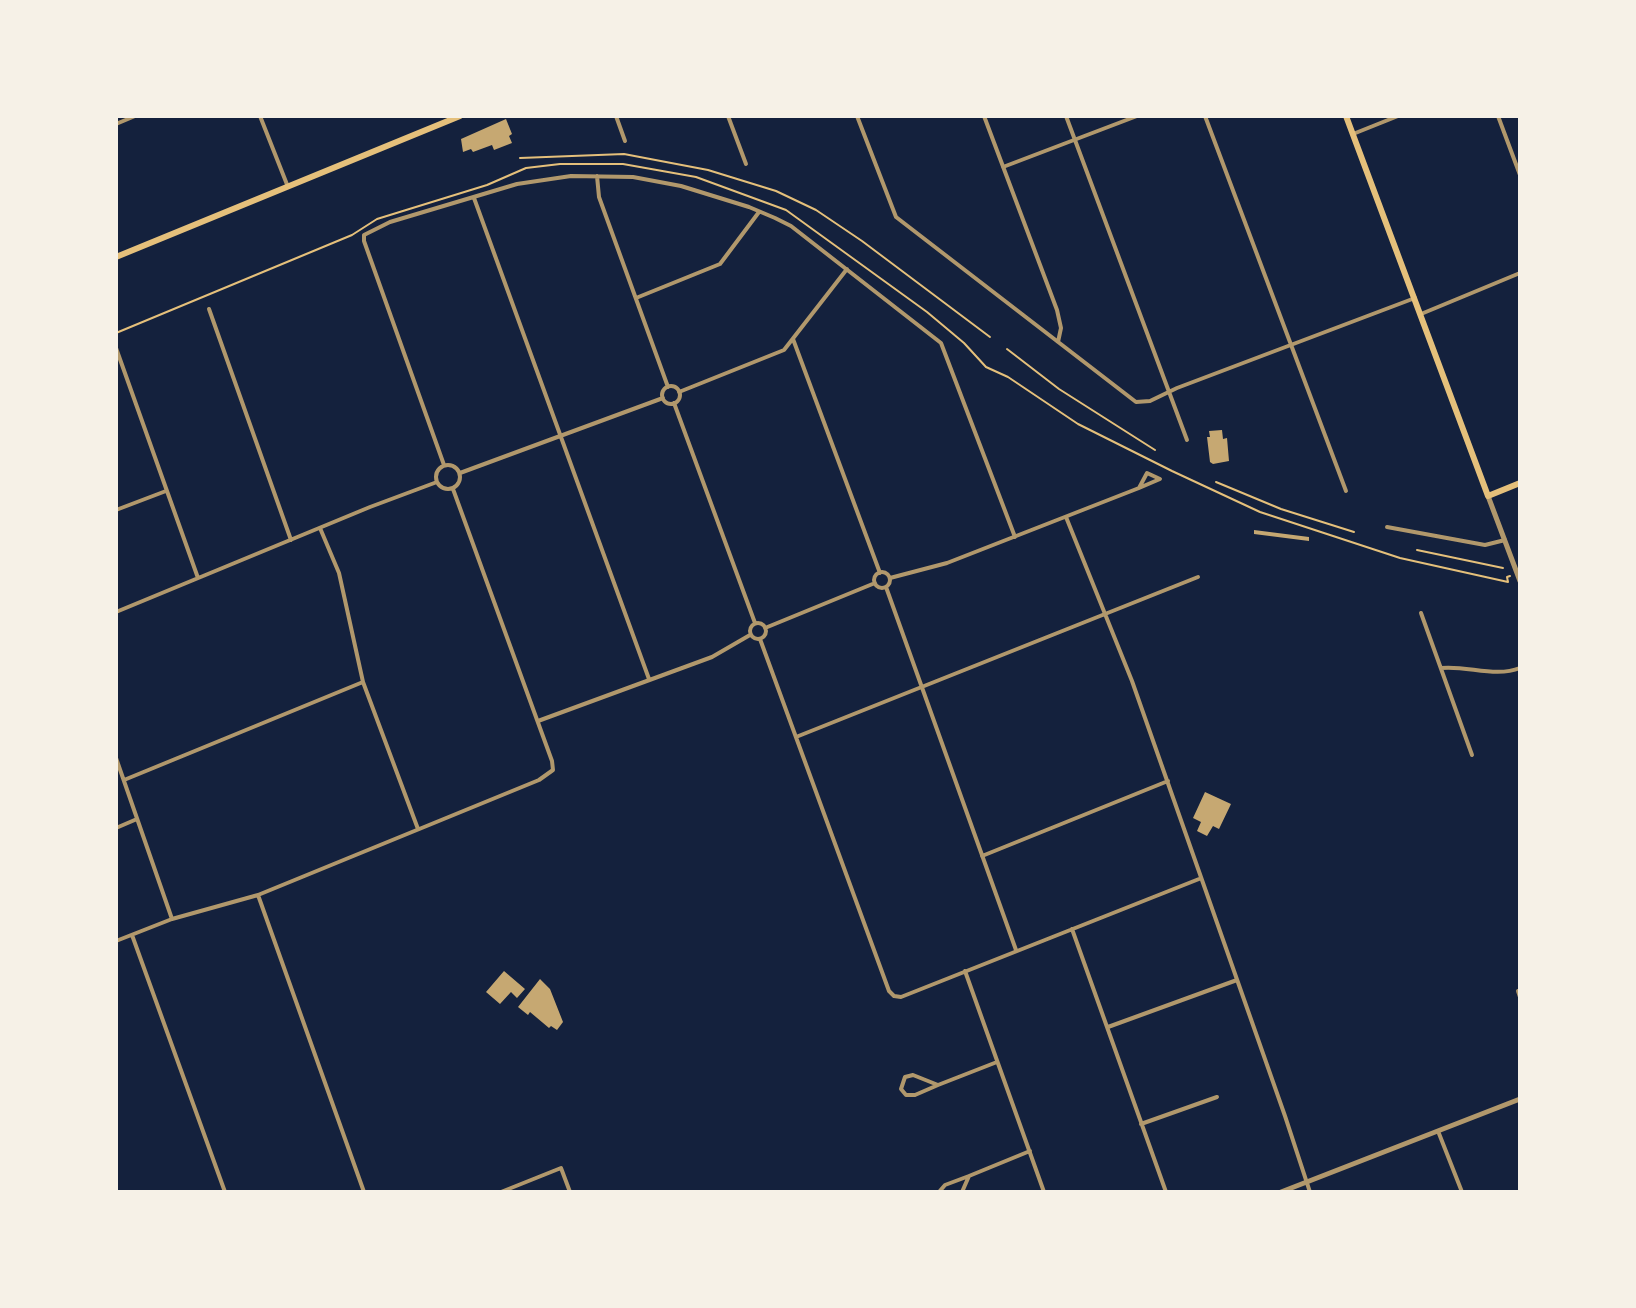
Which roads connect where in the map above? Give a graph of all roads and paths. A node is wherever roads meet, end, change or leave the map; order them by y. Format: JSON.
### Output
{"nodes":[{"id":1,"x":135,"y":116,"type":"edge"},
{"id":2,"x":260,"y":116,"type":"edge"},
{"id":3,"x":460,"y":116,"type":"edge"},
{"id":4,"x":616,"y":116,"type":"edge"},
{"id":5,"x":728,"y":116,"type":"edge"},
{"id":6,"x":857,"y":116,"type":"edge"},
{"id":7,"x":984,"y":116,"type":"edge"},
{"id":8,"x":1066,"y":116,"type":"edge"},
{"id":9,"x":1137,"y":116,"type":"edge"},
{"id":10,"x":1205,"y":116,"type":"edge"},
{"id":11,"x":1346,"y":116,"type":"edge"},
{"id":12,"x":1398,"y":116,"type":"edge"},
{"id":13,"x":1498,"y":116,"type":"edge"},
{"id":14,"x":116,"y":124,"type":"edge"},
{"id":15,"x":1353,"y":134,"type":"junction"},
{"id":16,"x":1075,"y":140,"type":"junction"},
{"id":17,"x":625,"y":141,"type":"dead end"},
{"id":18,"x":746,"y":164,"type":"dead end"},
{"id":19,"x":1003,"y":167,"type":"junction"},
{"id":20,"x":1520,"y":175,"type":"edge"},
{"id":21,"x":597,"y":176,"type":"junction"},
{"id":22,"x":288,"y":187,"type":"junction"},
{"id":23,"x":474,"y":198,"type":"junction"},
{"id":24,"x":759,"y":212,"type":"junction"},
{"id":25,"x":116,"y":257,"type":"edge"},
{"id":26,"x":847,"y":269,"type":"junction"},
{"id":27,"x":1520,"y":273,"type":"edge"},
{"id":28,"x":636,"y":298,"type":"junction"},
{"id":29,"x":1415,"y":298,"type":"junction"},
{"id":30,"x":209,"y":309,"type":"dead end"},
{"id":31,"x":1421,"y":314,"type":"junction"},
{"id":32,"x":116,"y":333,"type":"edge"},
{"id":33,"x":793,"y":339,"type":"junction"},
{"id":34,"x":1058,"y":342,"type":"junction"},
{"id":35,"x":1291,"y":345,"type":"junction"},
{"id":36,"x":116,"y":348,"type":"edge"},
{"id":37,"x":1007,"y":349,"type":"dead end"},
{"id":38,"x":668,"y":387,"type":"junction"},
{"id":39,"x":1170,"y":391,"type":"junction"},
{"id":40,"x":679,"y":392,"type":"junction"},
{"id":41,"x":663,"y":398,"type":"junction"},
{"id":42,"x":674,"y":403,"type":"junction"},
{"id":43,"x":561,"y":436,"type":"junction"},
{"id":44,"x":1187,"y":440,"type":"dead end"},
{"id":45,"x":1155,"y":450,"type":"dead end"},
{"id":46,"x":444,"y":465,"type":"junction"},
{"id":47,"x":460,"y":473,"type":"junction"},
{"id":48,"x":437,"y":482,"type":"junction"},
{"id":49,"x":1216,"y":482,"type":"dead end"},
{"id":50,"x":1520,"y":483,"type":"edge"},
{"id":51,"x":1139,"y":488,"type":"junction"},
{"id":52,"x":453,"y":489,"type":"junction"},
{"id":53,"x":167,"y":491,"type":"junction"},
{"id":54,"x":1346,"y":491,"type":"dead end"},
{"id":55,"x":1488,"y":496,"type":"junction"},
{"id":56,"x":116,"y":510,"type":"edge"},
{"id":57,"x":1066,"y":517,"type":"junction"},
{"id":58,"x":1387,"y":527,"type":"dead end"},
{"id":59,"x":320,"y":528,"type":"junction"},
{"id":60,"x":1354,"y":532,"type":"dead end"},
{"id":61,"x":1015,"y":537,"type":"junction"},
{"id":62,"x":291,"y":540,"type":"junction"},
{"id":63,"x":1505,"y":540,"type":"junction"},
{"id":64,"x":1417,"y":550,"type":"dead end"},
{"id":65,"x":1503,"y":568,"type":"dead end"},
{"id":66,"x":880,"y":573,"type":"junction"},
{"id":67,"x":1517,"y":574,"type":"junction"},
{"id":68,"x":1198,"y":577,"type":"dead end"},
{"id":69,"x":198,"y":578,"type":"junction"},
{"id":70,"x":890,"y":578,"type":"junction"},
{"id":71,"x":1520,"y":581,"type":"edge"},
{"id":72,"x":875,"y":583,"type":"junction"},
{"id":73,"x":886,"y":587,"type":"junction"},
{"id":74,"x":116,"y":612,"type":"edge"},
{"id":75,"x":1421,"y":613,"type":"dead end"},
{"id":76,"x":1106,"y":614,"type":"junction"},
{"id":77,"x":755,"y":623,"type":"junction"},
{"id":78,"x":765,"y":628,"type":"junction"},
{"id":79,"x":750,"y":635,"type":"junction"},
{"id":80,"x":760,"y":639,"type":"junction"},
{"id":81,"x":1441,"y":668,"type":"junction"},
{"id":82,"x":1520,"y":668,"type":"edge"},
{"id":83,"x":649,"y":679,"type":"junction"},
{"id":84,"x":363,"y":682,"type":"junction"},
{"id":85,"x":921,"y":688,"type":"junction"},
{"id":86,"x":537,"y":721,"type":"junction"},
{"id":87,"x":796,"y":737,"type":"junction"},
{"id":88,"x":1472,"y":755,"type":"dead end"},
{"id":89,"x":116,"y":758,"type":"edge"},
{"id":90,"x":124,"y":780,"type":"junction"},
{"id":91,"x":1168,"y":781,"type":"junction"},
{"id":92,"x":137,"y":819,"type":"junction"},
{"id":93,"x":116,"y":828,"type":"edge"},
{"id":94,"x":418,"y":829,"type":"junction"},
{"id":95,"x":982,"y":856,"type":"junction"},
{"id":96,"x":1200,"y":878,"type":"junction"},
{"id":97,"x":258,"y":895,"type":"junction"},
{"id":98,"x":172,"y":919,"type":"junction"},
{"id":99,"x":1072,"y":929,"type":"junction"},
{"id":100,"x":132,"y":935,"type":"junction"},
{"id":101,"x":116,"y":941,"type":"edge"},
{"id":102,"x":1016,"y":951,"type":"junction"},
{"id":103,"x":965,"y":971,"type":"junction"},
{"id":104,"x":1237,"y":980,"type":"junction"},
{"id":105,"x":1108,"y":1027,"type":"junction"},
{"id":106,"x":997,"y":1062,"type":"junction"},
{"id":107,"x":938,"y":1085,"type":"junction"},
{"id":108,"x":1217,"y":1097,"type":"dead end"},
{"id":109,"x":1520,"y":1099,"type":"edge"},
{"id":110,"x":1141,"y":1124,"type":"junction"},
{"id":111,"x":1438,"y":1131,"type":"junction"},
{"id":112,"x":1030,"y":1151,"type":"junction"},
{"id":113,"x":969,"y":1176,"type":"junction"},
{"id":114,"x":1307,"y":1182,"type":"junction"},
{"id":115,"x":225,"y":1192,"type":"edge"},
{"id":116,"x":364,"y":1192,"type":"edge"},
{"id":117,"x":501,"y":1192,"type":"edge"},
{"id":118,"x":570,"y":1192,"type":"edge"},
{"id":119,"x":939,"y":1192,"type":"edge"},
{"id":120,"x":962,"y":1192,"type":"edge"},
{"id":121,"x":1044,"y":1192,"type":"edge"},
{"id":122,"x":1166,"y":1192,"type":"edge"},
{"id":123,"x":1281,"y":1192,"type":"edge"},
{"id":124,"x":1310,"y":1192,"type":"edge"},
{"id":125,"x":1462,"y":1192,"type":"edge"}],
"edges":[{"from":1,"to":14,"type":"street"},
{"from":2,"to":22,"type":"street"},
{"from":3,"to":22,"type":"main road"},
{"from":4,"to":17,"type":"street"},
{"from":5,"to":18,"type":"street"},
{"from":6,"to":34,"type":"street"},
{"from":7,"to":19,"type":"street"},
{"from":8,"to":16,"type":"street"},
{"from":9,"to":16,"type":"street"},
{"from":10,"to":35,"type":"street"},
{"from":11,"to":15,"type":"main road"},
{"from":12,"to":15,"type":"street"},
{"from":13,"to":20,"type":"street"},
{"from":15,"to":29,"type":"main road"},
{"from":16,"to":19,"type":"street"},
{"from":16,"to":39,"type":"street"},
{"from":19,"to":34,"type":"street"},
{"from":21,"to":23,"type":"street"},
{"from":21,"to":24,"type":"street"},
{"from":21,"to":28,"type":"street"},
{"from":22,"to":25,"type":"main road"},
{"from":23,"to":43,"type":"street"},
{"from":23,"to":46,"type":"street"},
{"from":24,"to":26,"type":"street"},
{"from":24,"to":28,"type":"street"},
{"from":26,"to":33,"type":"street"},
{"from":26,"to":61,"type":"street"},
{"from":27,"to":31,"type":"street"},
{"from":28,"to":38,"type":"street"},
{"from":29,"to":31,"type":"main road"},
{"from":29,"to":35,"type":"street"},
{"from":30,"to":62,"type":"street"},
{"from":31,"to":55,"type":"main road"},
{"from":32,"to":67,"type":"path"},
{"from":33,"to":40,"type":"street"},
{"from":33,"to":66,"type":"street"},
{"from":34,"to":39,"type":"street"},
{"from":35,"to":39,"type":"street"},
{"from":35,"to":54,"type":"street"},
{"from":36,"to":53,"type":"street"},
{"from":37,"to":45,"type":"path"},
{"from":38,"to":40,"type":"street"},
{"from":38,"to":41,"type":"street"},
{"from":39,"to":44,"type":"street"},
{"from":40,"to":42,"type":"street"},
{"from":41,"to":42,"type":"street"},
{"from":41,"to":43,"type":"street"},
{"from":42,"to":77,"type":"street"},
{"from":43,"to":47,"type":"street"},
{"from":43,"to":83,"type":"street"},
{"from":46,"to":47,"type":"street"},
{"from":46,"to":48,"type":"street"},
{"from":47,"to":52,"type":"street"},
{"from":48,"to":52,"type":"street"},
{"from":48,"to":59,"type":"street"},
{"from":49,"to":60,"type":"path"},
{"from":50,"to":55,"type":"main road"},
{"from":51,"to":51,"type":"street"},
{"from":51,"to":57,"type":"street"},
{"from":52,"to":86,"type":"street"},
{"from":53,"to":56,"type":"street"},
{"from":53,"to":69,"type":"street"},
{"from":55,"to":63,"type":"street"},
{"from":57,"to":61,"type":"street"},
{"from":57,"to":76,"type":"street"},
{"from":58,"to":63,"type":"street"},
{"from":59,"to":62,"type":"street"},
{"from":59,"to":84,"type":"street"},
{"from":61,"to":70,"type":"street"},
{"from":62,"to":69,"type":"street"},
{"from":63,"to":67,"type":"street"},
{"from":64,"to":65,"type":"path"},
{"from":66,"to":70,"type":"street"},
{"from":66,"to":72,"type":"street"},
{"from":67,"to":71,"type":"street"},
{"from":68,"to":76,"type":"street"},
{"from":69,"to":74,"type":"street"},
{"from":70,"to":73,"type":"street"},
{"from":72,"to":73,"type":"street"},
{"from":72,"to":78,"type":"street"},
{"from":73,"to":85,"type":"street"},
{"from":75,"to":81,"type":"street"},
{"from":76,"to":85,"type":"street"},
{"from":76,"to":91,"type":"street"},
{"from":77,"to":78,"type":"street"},
{"from":77,"to":79,"type":"street"},
{"from":78,"to":80,"type":"street"},
{"from":79,"to":80,"type":"street"},
{"from":79,"to":83,"type":"street"},
{"from":80,"to":87,"type":"street"},
{"from":81,"to":82,"type":"street"},
{"from":81,"to":88,"type":"street"},
{"from":83,"to":86,"type":"street"},
{"from":84,"to":90,"type":"street"},
{"from":84,"to":94,"type":"street"},
{"from":85,"to":87,"type":"street"},
{"from":85,"to":95,"type":"street"},
{"from":86,"to":94,"type":"street"},
{"from":87,"to":103,"type":"street"},
{"from":89,"to":90,"type":"street"},
{"from":90,"to":92,"type":"street"},
{"from":91,"to":95,"type":"street"},
{"from":91,"to":96,"type":"street"},
{"from":92,"to":93,"type":"street"},
{"from":92,"to":98,"type":"street"},
{"from":94,"to":97,"type":"street"},
{"from":95,"to":102,"type":"street"},
{"from":96,"to":99,"type":"street"},
{"from":96,"to":104,"type":"street"},
{"from":97,"to":98,"type":"street"},
{"from":97,"to":116,"type":"street"},
{"from":98,"to":100,"type":"street"},
{"from":99,"to":102,"type":"street"},
{"from":99,"to":105,"type":"street"},
{"from":100,"to":101,"type":"street"},
{"from":100,"to":115,"type":"street"},
{"from":102,"to":103,"type":"street"},
{"from":103,"to":106,"type":"street"},
{"from":104,"to":105,"type":"street"},
{"from":104,"to":114,"type":"street"},
{"from":105,"to":110,"type":"street"},
{"from":106,"to":107,"type":"street"},
{"from":106,"to":112,"type":"street"},
{"from":107,"to":107,"type":"street"},
{"from":108,"to":110,"type":"street"},
{"from":109,"to":111,"type":"street"},
{"from":110,"to":122,"type":"street"},
{"from":111,"to":114,"type":"street"},
{"from":111,"to":125,"type":"street"},
{"from":112,"to":113,"type":"street"},
{"from":112,"to":121,"type":"street"},
{"from":113,"to":119,"type":"street"},
{"from":113,"to":120,"type":"street"},
{"from":114,"to":123,"type":"street"},
{"from":114,"to":124,"type":"street"},
{"from":117,"to":118,"type":"street"}]}
